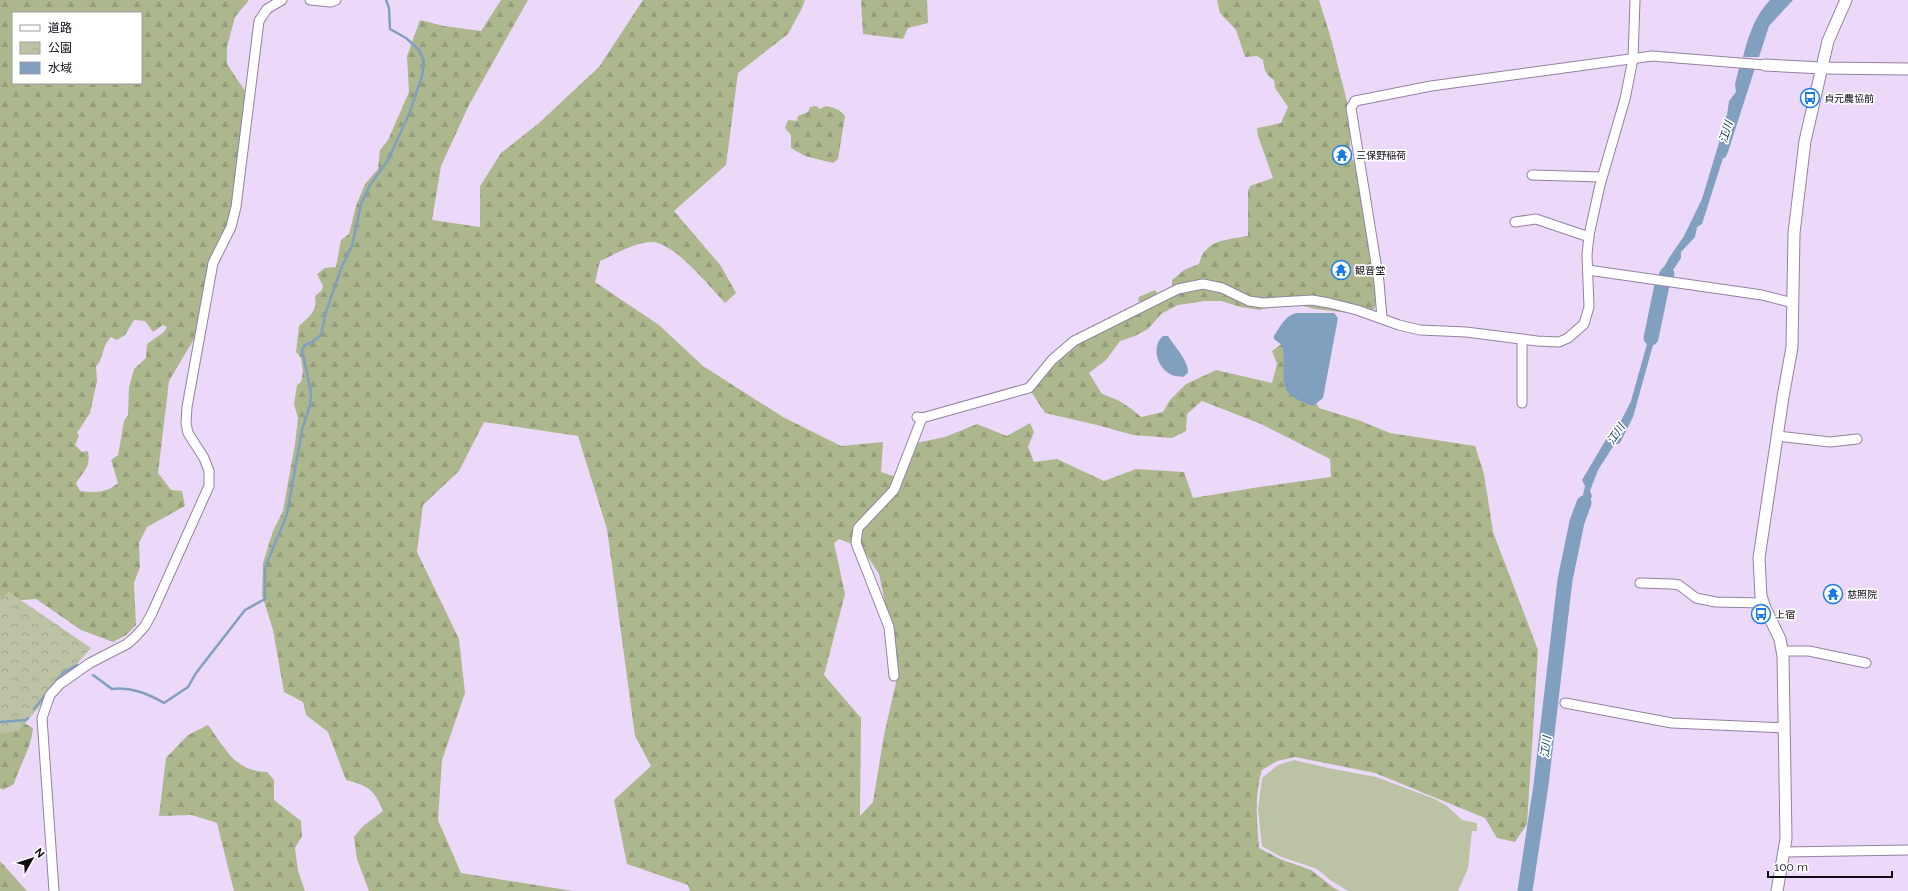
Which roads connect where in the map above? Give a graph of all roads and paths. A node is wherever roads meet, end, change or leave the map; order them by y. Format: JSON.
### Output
{"nodes":[{"id":1,"x":282,"y":0,"type":"edge"},
{"id":2,"x":310,"y":0,"type":"edge"},
{"id":3,"x":336,"y":0,"type":"edge"},
{"id":4,"x":1634,"y":0,"type":"edge"},
{"id":5,"x":1846,"y":0,"type":"edge"},
{"id":6,"x":1633,"y":59,"type":"junction"},
{"id":7,"x":1766,"y":65,"type":"joint"},
{"id":8,"x":1822,"y":68,"type":"junction"},
{"id":9,"x":1908,"y":69,"type":"edge"},
{"id":10,"x":1532,"y":175,"type":"dead end"},
{"id":11,"x":1602,"y":177,"type":"junction"},
{"id":12,"x":1515,"y":222,"type":"dead end"},
{"id":13,"x":1589,"y":237,"type":"junction"},
{"id":14,"x":1588,"y":270,"type":"junction"},
{"id":15,"x":1793,"y":304,"type":"junction"},
{"id":16,"x":1382,"y":318,"type":"junction"},
{"id":17,"x":1522,"y":339,"type":"junction"},
{"id":18,"x":1522,"y":403,"type":"dead end"},
{"id":19,"x":1777,"y":436,"type":"junction"},
{"id":20,"x":1857,"y":439,"type":"dead end"},
{"id":21,"x":1640,"y":583,"type":"dead end"},
{"id":22,"x":1763,"y":603,"type":"junction"},
{"id":23,"x":1782,"y":651,"type":"junction"},
{"id":24,"x":1866,"y":664,"type":"dead end"},
{"id":25,"x":894,"y":676,"type":"dead end"},
{"id":26,"x":1565,"y":703,"type":"dead end"},
{"id":27,"x":1784,"y":728,"type":"junction"},
{"id":28,"x":1908,"y":850,"type":"edge"},
{"id":29,"x":1784,"y":852,"type":"junction"},
{"id":30,"x":54,"y":891,"type":"edge"},
{"id":31,"x":1777,"y":891,"type":"edge"}],
"edges":[{"from":1,"to":30,"type":"street"},
{"from":2,"to":3,"type":"street"},
{"from":4,"to":6,"type":"street"},
{"from":5,"to":8,"type":"street"},
{"from":6,"to":7,"type":"street"},
{"from":6,"to":11,"type":"street"},
{"from":6,"to":16,"type":"street"},
{"from":7,"to":8,"type":"street"},
{"from":8,"to":9,"type":"street"},
{"from":8,"to":15,"type":"street"},
{"from":10,"to":11,"type":"street"},
{"from":11,"to":13,"type":"street"},
{"from":12,"to":13,"type":"street"},
{"from":13,"to":14,"type":"street"},
{"from":14,"to":15,"type":"street"},
{"from":14,"to":17,"type":"street"},
{"from":15,"to":19,"type":"street"},
{"from":16,"to":17,"type":"street"},
{"from":16,"to":25,"type":"street"},
{"from":17,"to":18,"type":"street"},
{"from":19,"to":20,"type":"street"},
{"from":19,"to":22,"type":"street"},
{"from":21,"to":22,"type":"street"},
{"from":22,"to":23,"type":"street"},
{"from":23,"to":24,"type":"street"},
{"from":23,"to":27,"type":"street"},
{"from":26,"to":27,"type":"street"},
{"from":27,"to":29,"type":"street"},
{"from":28,"to":29,"type":"street"},
{"from":29,"to":31,"type":"street"}]}
